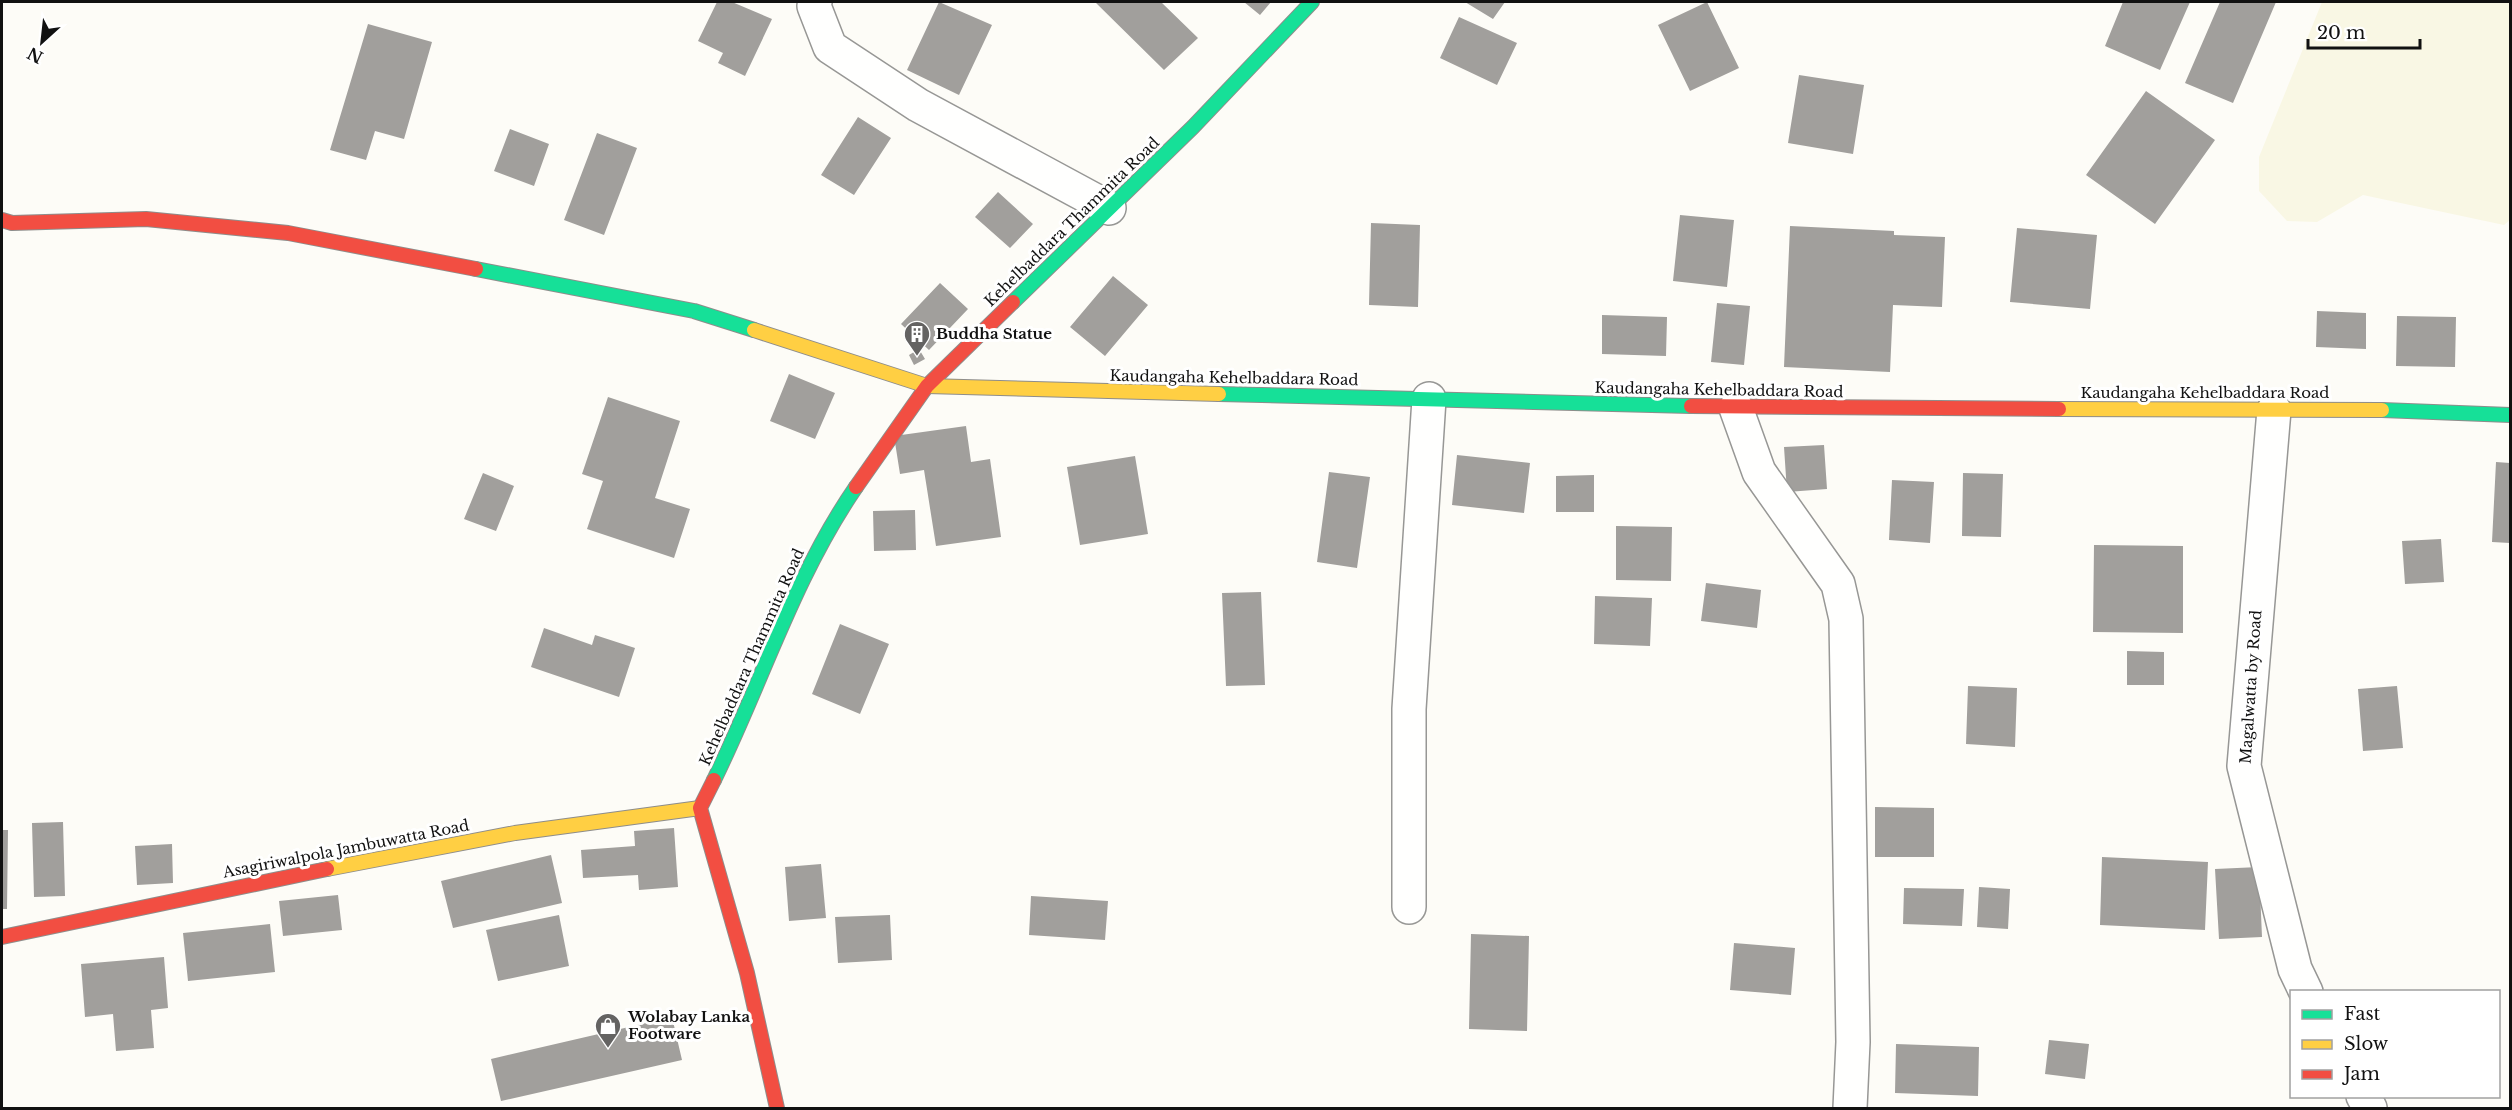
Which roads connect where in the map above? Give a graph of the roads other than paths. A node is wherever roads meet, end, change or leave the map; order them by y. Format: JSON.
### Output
{"nodes":[{"id":1,"x":814,"y":2,"type":"edge"},
{"id":2,"x":1312,"y":2,"type":"edge"},
{"id":3,"x":1109,"y":208,"type":"junction"},
{"id":4,"x":2,"y":220,"type":"edge"},
{"id":5,"x":927,"y":386,"type":"junction"},
{"id":6,"x":1430,"y":399,"type":"junction"},
{"id":7,"x":1736,"y":408,"type":"junction"},
{"id":8,"x":2274,"y":410,"type":"junction"},
{"id":9,"x":2511,"y":415,"type":"edge"},
{"id":10,"x":700,"y":808,"type":"junction"},
{"id":11,"x":1408,"y":907,"type":"dead end"},
{"id":12,"x":2,"y":937,"type":"edge"},
{"id":13,"x":2306,"y":990,"type":"edge"},
{"id":14,"x":777,"y":1108,"type":"edge"},
{"id":15,"x":1850,"y":1108,"type":"edge"}],
"edges":[{"from":1,"to":3,"type":"street"},
{"from":2,"to":3,"type":"street","name":"Kehelbaddara Thammita Road"},
{"from":3,"to":5,"type":"street","name":"Kehelbaddara Thammita Road"},
{"from":4,"to":5,"type":"street","name":"Kaudangaha Kehelbaddara Road"},
{"from":5,"to":6,"type":"street","name":"Kaudangaha Kehelbaddara Road"},
{"from":5,"to":10,"type":"street","name":"Kehelbaddara Thammita Road"},
{"from":6,"to":7,"type":"street","name":"Kaudangaha Kehelbaddara Road"},
{"from":6,"to":11,"type":"street"},
{"from":7,"to":8,"type":"street","name":"Kaudangaha Kehelbaddara Road"},
{"from":7,"to":15,"type":"street"},
{"from":8,"to":9,"type":"street","name":"Kaudangaha Kehelbaddara Road"},
{"from":8,"to":13,"type":"street","name":"Magalwatta by Road"},
{"from":10,"to":12,"type":"street","name":"Asagiriwalpola Jambuwatta Road"},
{"from":10,"to":14,"type":"street"}]}
